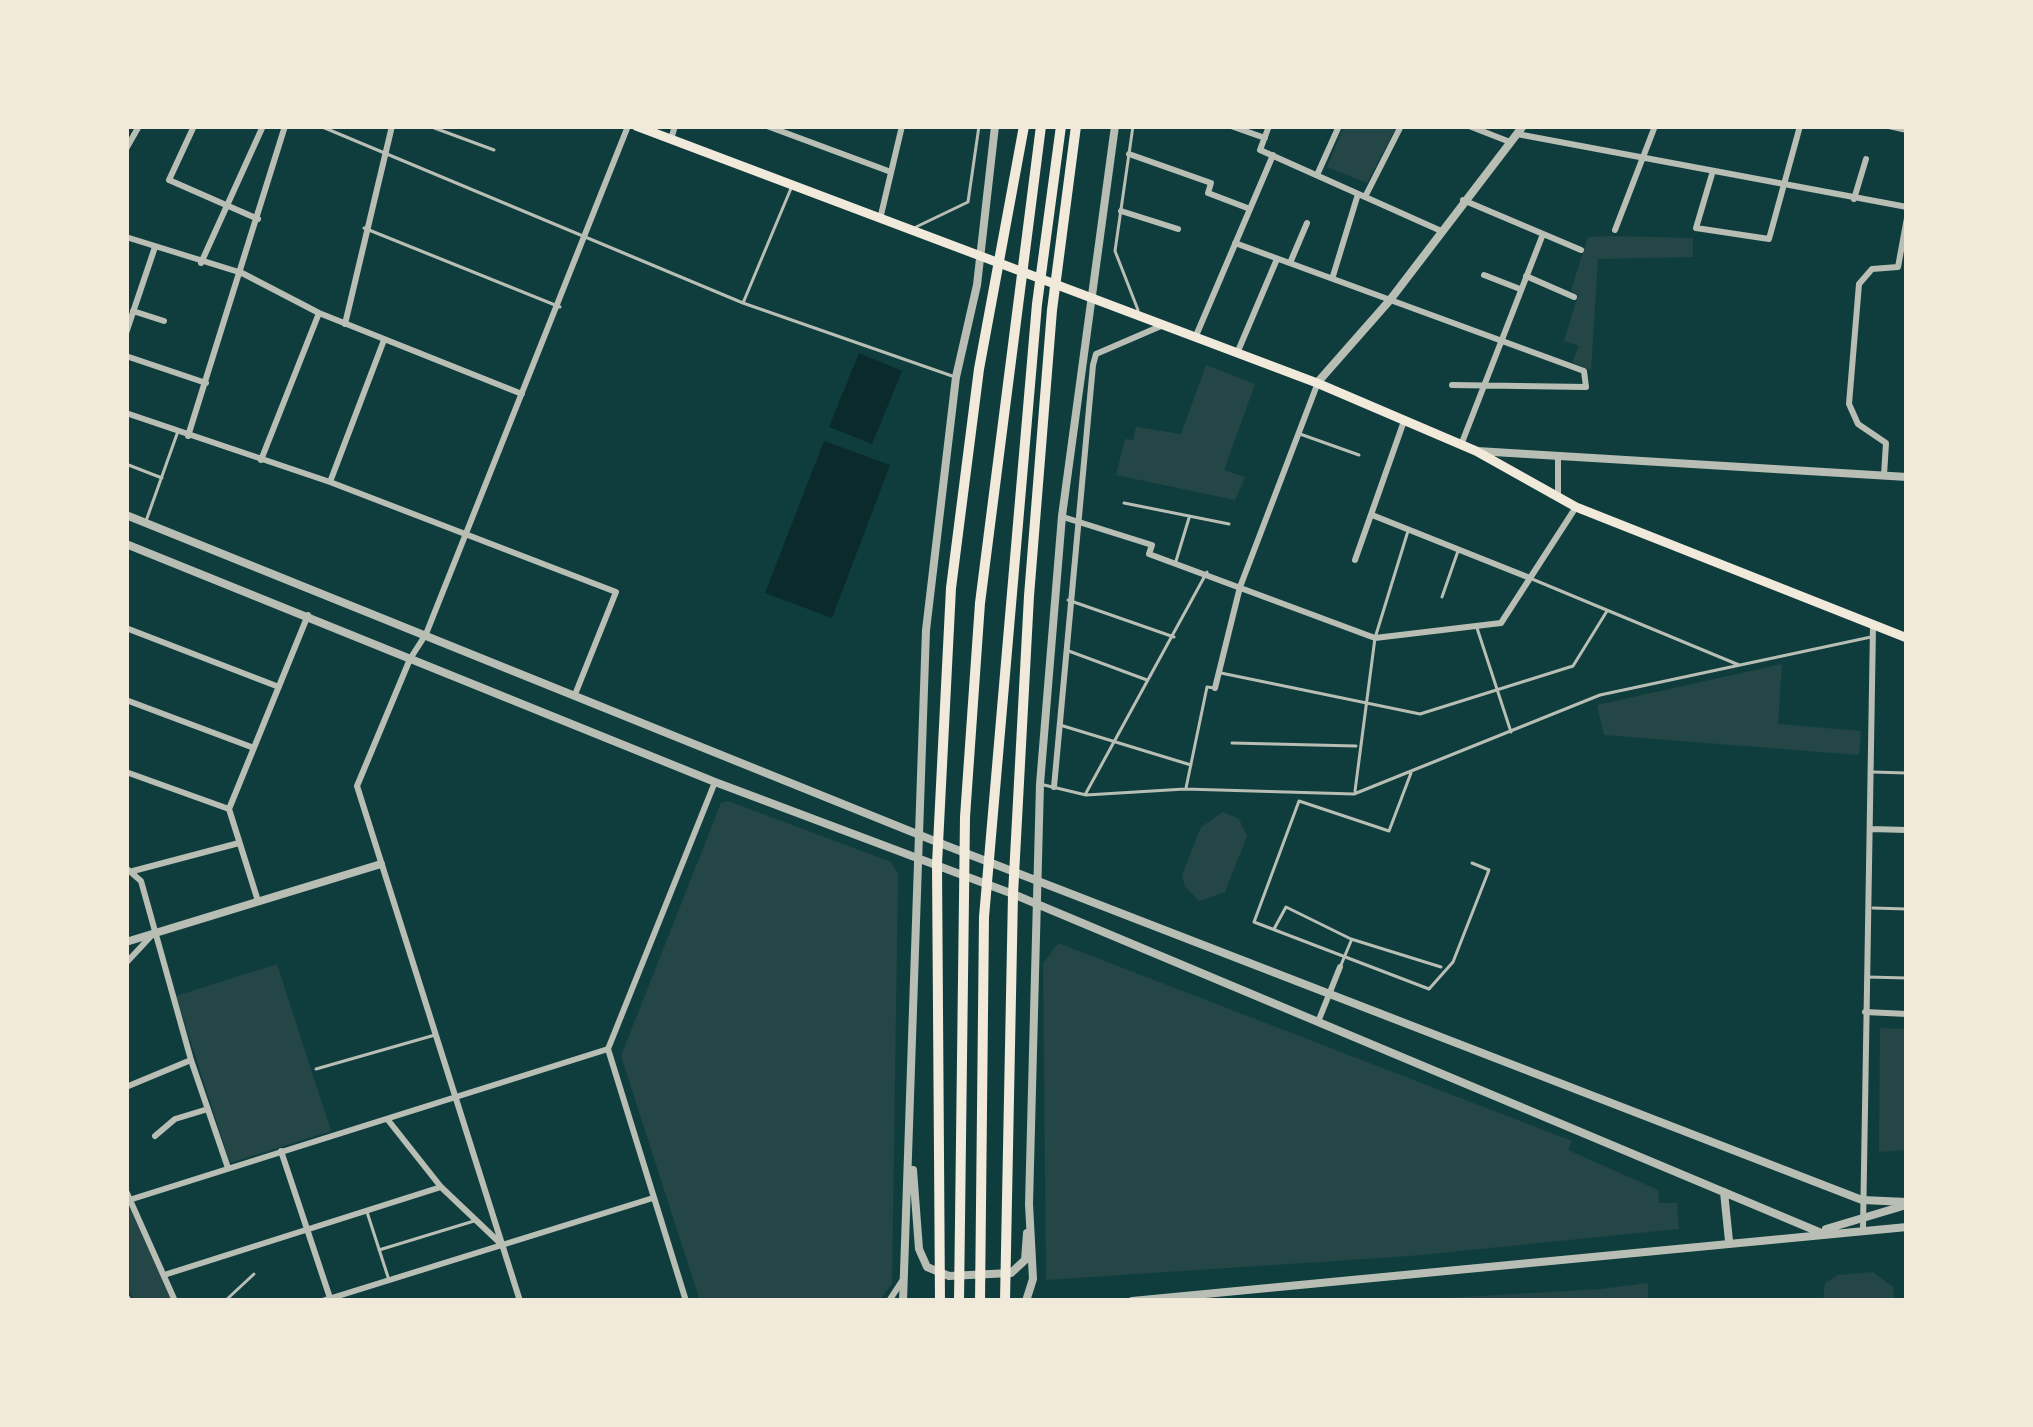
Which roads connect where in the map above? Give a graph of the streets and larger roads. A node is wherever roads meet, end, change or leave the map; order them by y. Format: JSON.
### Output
{"nodes":[{"id":1,"x":139,"y":126,"type":"edge"},
{"id":2,"x":194,"y":126,"type":"edge"},
{"id":3,"x":263,"y":126,"type":"edge"},
{"id":4,"x":286,"y":126,"type":"edge"},
{"id":5,"x":392,"y":126,"type":"edge"},
{"id":6,"x":632,"y":126,"type":"edge"},
{"id":7,"x":675,"y":126,"type":"edge"},
{"id":8,"x":767,"y":126,"type":"edge"},
{"id":9,"x":902,"y":126,"type":"edge"},
{"id":10,"x":995,"y":126,"type":"edge"},
{"id":11,"x":1024,"y":126,"type":"edge"},
{"id":12,"x":1041,"y":126,"type":"edge"},
{"id":13,"x":1061,"y":126,"type":"edge"},
{"id":14,"x":1076,"y":126,"type":"edge"},
{"id":15,"x":1115,"y":126,"type":"edge"},
{"id":16,"x":1231,"y":126,"type":"edge"},
{"id":17,"x":1269,"y":126,"type":"edge"},
{"id":18,"x":1339,"y":126,"type":"edge"},
{"id":19,"x":1401,"y":126,"type":"edge"},
{"id":20,"x":1468,"y":126,"type":"edge"},
{"id":21,"x":1655,"y":126,"type":"edge"},
{"id":22,"x":1800,"y":126,"type":"edge"},
{"id":23,"x":1889,"y":126,"type":"edge"},
{"id":24,"x":1907,"y":130,"type":"edge"},
{"id":25,"x":1517,"y":134,"type":"edge"},
{"id":26,"x":1265,"y":138,"type":"junction"},
{"id":27,"x":671,"y":139,"type":"junction"},
{"id":28,"x":126,"y":149,"type":"edge"},
{"id":29,"x":1129,"y":154,"type":"road end"},
{"id":30,"x":1273,"y":155,"type":"junction"},
{"id":31,"x":1866,"y":159,"type":"dead end"},
{"id":32,"x":1641,"y":160,"type":"junction"},
{"id":33,"x":891,"y":172,"type":"junction"},
{"id":34,"x":1712,"y":174,"type":"junction"},
{"id":35,"x":1317,"y":175,"type":"junction"},
{"id":36,"x":1786,"y":188,"type":"junction"},
{"id":37,"x":1361,"y":195,"type":"junction"},
{"id":38,"x":1463,"y":200,"type":"junction"},
{"id":39,"x":1853,"y":200,"type":"junction"},
{"id":40,"x":230,"y":206,"type":"junction"},
{"id":41,"x":1907,"y":208,"type":"edge"},
{"id":42,"x":1250,"y":209,"type":"junction"},
{"id":43,"x":1120,"y":211,"type":"road end"},
{"id":44,"x":881,"y":215,"type":"junction"},
{"id":45,"x":1907,"y":218,"type":"edge"},
{"id":46,"x":258,"y":219,"type":"junction"},
{"id":47,"x":1307,"y":224,"type":"dead end"},
{"id":48,"x":1178,"y":229,"type":"dead end"},
{"id":49,"x":1438,"y":230,"type":"junction"},
{"id":50,"x":1615,"y":230,"type":"dead end"},
{"id":51,"x":1543,"y":234,"type":"junction"},
{"id":52,"x":126,"y":237,"type":"edge"},
{"id":53,"x":1235,"y":243,"type":"junction"},
{"id":54,"x":155,"y":247,"type":"junction"},
{"id":55,"x":1581,"y":250,"type":"dead end"},
{"id":56,"x":982,"y":255,"type":"junction"},
{"id":57,"x":1277,"y":259,"type":"junction"},
{"id":58,"x":201,"y":263,"type":"junction"},
{"id":59,"x":1290,"y":263,"type":"junction"},
{"id":60,"x":242,"y":273,"type":"junction"},
{"id":61,"x":1484,"y":275,"type":"dead end"},
{"id":62,"x":1333,"y":276,"type":"junction"},
{"id":63,"x":1526,"y":276,"type":"junction"},
{"id":64,"x":1521,"y":290,"type":"junction"},
{"id":65,"x":1574,"y":297,"type":"dead end"},
{"id":66,"x":1088,"y":298,"type":"junction"},
{"id":67,"x":1390,"y":300,"type":"junction"},
{"id":68,"x":133,"y":311,"type":"junction"},
{"id":69,"x":319,"y":313,"type":"junction"},
{"id":70,"x":164,"y":322,"type":"dead end"},
{"id":71,"x":346,"y":324,"type":"junction"},
{"id":72,"x":1161,"y":326,"type":"junction"},
{"id":73,"x":126,"y":333,"type":"edge"},
{"id":74,"x":1195,"y":338,"type":"junction"},
{"id":75,"x":384,"y":340,"type":"junction"},
{"id":76,"x":1500,"y":343,"type":"junction"},
{"id":77,"x":1237,"y":354,"type":"junction"},
{"id":78,"x":126,"y":356,"type":"edge"},
{"id":79,"x":1317,"y":382,"type":"junction"},
{"id":80,"x":206,"y":383,"type":"junction"},
{"id":81,"x":1452,"y":386,"type":"dead end"},
{"id":82,"x":1486,"y":389,"type":"junction"},
{"id":83,"x":522,"y":394,"type":"junction"},
{"id":84,"x":126,"y":413,"type":"edge"},
{"id":85,"x":1404,"y":421,"type":"junction"},
{"id":86,"x":188,"y":436,"type":"junction"},
{"id":87,"x":1461,"y":445,"type":"junction"},
{"id":88,"x":1476,"y":452,"type":"junction"},
{"id":89,"x":1558,"y":456,"type":"junction"},
{"id":90,"x":261,"y":460,"type":"junction"},
{"id":91,"x":1884,"y":476,"type":"junction"},
{"id":92,"x":1907,"y":477,"type":"edge"},
{"id":93,"x":330,"y":482,"type":"junction"},
{"id":94,"x":1558,"y":497,"type":"junction"},
{"id":95,"x":1576,"y":508,"type":"junction"},
{"id":96,"x":126,"y":515,"type":"edge"},
{"id":97,"x":1372,"y":515,"type":"junction"},
{"id":98,"x":1062,"y":516,"type":"junction"},
{"id":99,"x":1074,"y":520,"type":"junction"},
{"id":100,"x":465,"y":536,"type":"junction"},
{"id":101,"x":126,"y":544,"type":"edge"},
{"id":102,"x":1354,"y":560,"type":"dead end"},
{"id":103,"x":1530,"y":579,"type":"junction"},
{"id":104,"x":1240,"y":587,"type":"junction"},
{"id":105,"x":308,"y":615,"type":"junction"},
{"id":106,"x":126,"y":628,"type":"edge"},
{"id":107,"x":1873,"y":632,"type":"junction"},
{"id":108,"x":426,"y":634,"type":"junction"},
{"id":109,"x":1907,"y":638,"type":"edge"},
{"id":110,"x":410,"y":659,"type":"junction"},
{"id":111,"x":279,"y":687,"type":"junction"},
{"id":112,"x":1215,"y":688,"type":"road end"},
{"id":113,"x":576,"y":692,"type":"junction"},
{"id":114,"x":126,"y":700,"type":"edge"},
{"id":115,"x":254,"y":748,"type":"junction"},
{"id":116,"x":126,"y":772,"type":"edge"},
{"id":117,"x":716,"y":782,"type":"junction"},
{"id":118,"x":1054,"y":787,"type":"road end"},
{"id":119,"x":229,"y":808,"type":"junction"},
{"id":120,"x":1870,"y":829,"type":"junction"},
{"id":121,"x":1907,"y":830,"type":"edge"},
{"id":122,"x":917,"y":833,"type":"junction"},
{"id":123,"x":938,"y":842,"type":"junction"},
{"id":124,"x":238,"y":843,"type":"junction"},
{"id":125,"x":915,"y":856,"type":"junction"},
{"id":126,"x":381,"y":864,"type":"junction"},
{"id":127,"x":937,"y":864,"type":"junction"},
{"id":128,"x":129,"y":870,"type":"edge"},
{"id":129,"x":1015,"y":872,"type":"junction"},
{"id":130,"x":1035,"y":879,"type":"junction"},
{"id":131,"x":1013,"y":894,"type":"junction"},
{"id":132,"x":258,"y":901,"type":"junction"},
{"id":133,"x":1034,"y":903,"type":"junction"},
{"id":134,"x":156,"y":931,"type":"junction"},
{"id":135,"x":128,"y":939,"type":"edge"},
{"id":136,"x":1342,"y":962,"type":"road end"},
{"id":137,"x":126,"y":964,"type":"edge"},
{"id":138,"x":1329,"y":993,"type":"junction"},
{"id":139,"x":1865,"y":1012,"type":"junction"},
{"id":140,"x":1907,"y":1014,"type":"edge"},
{"id":141,"x":1318,"y":1022,"type":"junction"},
{"id":142,"x":608,"y":1049,"type":"junction"},
{"id":143,"x":191,"y":1060,"type":"junction"},
{"id":144,"x":126,"y":1087,"type":"edge"},
{"id":145,"x":460,"y":1098,"type":"junction"},
{"id":146,"x":910,"y":1108,"type":"junction"},
{"id":147,"x":208,"y":1109,"type":"junction"},
{"id":148,"x":387,"y":1119,"type":"junction"},
{"id":149,"x":155,"y":1136,"type":"dead end"},
{"id":150,"x":281,"y":1151,"type":"junction"},
{"id":151,"x":228,"y":1168,"type":"junction"},
{"id":152,"x":441,"y":1187,"type":"junction"},
{"id":153,"x":126,"y":1191,"type":"edge"},
{"id":154,"x":1724,"y":1192,"type":"junction"},
{"id":155,"x":653,"y":1198,"type":"junction"},
{"id":156,"x":129,"y":1200,"type":"edge"},
{"id":157,"x":1862,"y":1200,"type":"junction"},
{"id":158,"x":1029,"y":1204,"type":"junction"},
{"id":159,"x":1907,"y":1204,"type":"edge"},
{"id":160,"x":1863,"y":1214,"type":"junction"},
{"id":161,"x":1907,"y":1226,"type":"edge"},
{"id":162,"x":308,"y":1228,"type":"junction"},
{"id":163,"x":1863,"y":1228,"type":"junction"},
{"id":164,"x":1819,"y":1232,"type":"junction"},
{"id":165,"x":1729,"y":1240,"type":"junction"},
{"id":166,"x":503,"y":1244,"type":"junction"},
{"id":167,"x":164,"y":1275,"type":"junction"},
{"id":168,"x":904,"y":1278,"type":"junction"},
{"id":169,"x":327,"y":1300,"type":"edge"},
{"id":170,"x":175,"y":1301,"type":"edge"},
{"id":171,"x":520,"y":1301,"type":"edge"},
{"id":172,"x":686,"y":1301,"type":"edge"},
{"id":173,"x":889,"y":1301,"type":"edge"},
{"id":174,"x":902,"y":1301,"type":"edge"},
{"id":175,"x":940,"y":1301,"type":"edge"},
{"id":176,"x":959,"y":1301,"type":"edge"},
{"id":177,"x":980,"y":1301,"type":"edge"},
{"id":178,"x":1005,"y":1301,"type":"edge"},
{"id":179,"x":1027,"y":1301,"type":"edge"},
{"id":180,"x":1132,"y":1301,"type":"edge"}],
"edges":[{"from":1,"to":28,"type":"street"},
{"from":2,"to":40,"type":"street"},
{"from":3,"to":40,"type":"street"},
{"from":4,"to":46,"type":"street"},
{"from":5,"to":71,"type":"street"},
{"from":6,"to":27,"type":"main road"},
{"from":6,"to":83,"type":"street"},
{"from":7,"to":27,"type":"street"},
{"from":8,"to":33,"type":"street"},
{"from":9,"to":33,"type":"street"},
{"from":10,"to":56,"type":"street"},
{"from":11,"to":123,"type":"highway"},
{"from":12,"to":176,"type":"highway"},
{"from":13,"to":177,"type":"highway"},
{"from":14,"to":129,"type":"highway"},
{"from":15,"to":66,"type":"street"},
{"from":16,"to":26,"type":"street"},
{"from":17,"to":26,"type":"street"},
{"from":18,"to":35,"type":"street"},
{"from":19,"to":37,"type":"street"},
{"from":20,"to":25,"type":"street"},
{"from":21,"to":32,"type":"street"},
{"from":22,"to":36,"type":"street"},
{"from":23,"to":24,"type":"street"},
{"from":25,"to":32,"type":"street"},
{"from":25,"to":38,"type":"street"},
{"from":26,"to":30,"type":"street"},
{"from":27,"to":44,"type":"main road"},
{"from":29,"to":42,"type":"street"},
{"from":30,"to":35,"type":"street"},
{"from":30,"to":42,"type":"street"},
{"from":31,"to":39,"type":"street"},
{"from":32,"to":34,"type":"street"},
{"from":32,"to":50,"type":"street"},
{"from":33,"to":44,"type":"street"},
{"from":34,"to":36,"type":"street"},
{"from":34,"to":36,"type":"street"},
{"from":35,"to":37,"type":"street"},
{"from":36,"to":39,"type":"street"},
{"from":37,"to":49,"type":"street"},
{"from":37,"to":62,"type":"street"},
{"from":38,"to":49,"type":"street"},
{"from":38,"to":51,"type":"street"},
{"from":39,"to":41,"type":"street"},
{"from":40,"to":46,"type":"street"},
{"from":40,"to":58,"type":"street"},
{"from":42,"to":53,"type":"street"},
{"from":43,"to":48,"type":"street"},
{"from":44,"to":56,"type":"main road"},
{"from":45,"to":91,"type":"street"},
{"from":46,"to":60,"type":"street"},
{"from":47,"to":59,"type":"street"},
{"from":49,"to":67,"type":"street"},
{"from":51,"to":55,"type":"street"},
{"from":51,"to":63,"type":"street"},
{"from":52,"to":54,"type":"street"},
{"from":53,"to":57,"type":"street"},
{"from":53,"to":74,"type":"street"},
{"from":54,"to":58,"type":"street"},
{"from":54,"to":68,"type":"street"},
{"from":56,"to":66,"type":"main road"},
{"from":56,"to":122,"type":"street"},
{"from":57,"to":59,"type":"street"},
{"from":57,"to":77,"type":"street"},
{"from":58,"to":60,"type":"street"},
{"from":59,"to":62,"type":"street"},
{"from":60,"to":69,"type":"street"},
{"from":60,"to":80,"type":"street"},
{"from":61,"to":64,"type":"street"},
{"from":62,"to":67,"type":"street"},
{"from":63,"to":64,"type":"street"},
{"from":63,"to":65,"type":"street"},
{"from":64,"to":76,"type":"street"},
{"from":66,"to":72,"type":"main road"},
{"from":66,"to":98,"type":"street"},
{"from":67,"to":76,"type":"street"},
{"from":67,"to":79,"type":"street"},
{"from":68,"to":70,"type":"street"},
{"from":68,"to":73,"type":"street"},
{"from":69,"to":71,"type":"street"},
{"from":69,"to":90,"type":"street"},
{"from":71,"to":75,"type":"street"},
{"from":72,"to":74,"type":"main road"},
{"from":72,"to":99,"type":"street"},
{"from":74,"to":77,"type":"main road"},
{"from":75,"to":83,"type":"street"},
{"from":75,"to":93,"type":"street"},
{"from":76,"to":82,"type":"street"},
{"from":76,"to":82,"type":"street"},
{"from":77,"to":79,"type":"main road"},
{"from":78,"to":80,"type":"street"},
{"from":79,"to":85,"type":"main road"},
{"from":79,"to":104,"type":"street"},
{"from":80,"to":86,"type":"street"},
{"from":81,"to":82,"type":"street"},
{"from":82,"to":87,"type":"street"},
{"from":83,"to":100,"type":"street"},
{"from":84,"to":86,"type":"street"},
{"from":85,"to":87,"type":"main road"},
{"from":85,"to":97,"type":"street"},
{"from":86,"to":90,"type":"street"},
{"from":87,"to":88,"type":"main road"},
{"from":88,"to":89,"type":"street"},
{"from":88,"to":94,"type":"main road"},
{"from":89,"to":91,"type":"street"},
{"from":89,"to":94,"type":"street"},
{"from":90,"to":93,"type":"street"},
{"from":91,"to":92,"type":"street"},
{"from":93,"to":100,"type":"street"},
{"from":94,"to":95,"type":"main road"},
{"from":95,"to":103,"type":"street"},
{"from":95,"to":107,"type":"main road"},
{"from":96,"to":108,"type":"street"},
{"from":97,"to":102,"type":"street"},
{"from":97,"to":103,"type":"street"},
{"from":98,"to":99,"type":"street"},
{"from":98,"to":130,"type":"street"},
{"from":99,"to":104,"type":"street"},
{"from":99,"to":118,"type":"street"},
{"from":100,"to":108,"type":"street"},
{"from":100,"to":113,"type":"street"},
{"from":101,"to":105,"type":"street"},
{"from":103,"to":104,"type":"street"},
{"from":104,"to":112,"type":"street"},
{"from":105,"to":110,"type":"street"},
{"from":105,"to":111,"type":"street"},
{"from":106,"to":111,"type":"street"},
{"from":107,"to":109,"type":"main road"},
{"from":107,"to":120,"type":"street"},
{"from":108,"to":110,"type":"street"},
{"from":108,"to":113,"type":"street"},
{"from":110,"to":117,"type":"street"},
{"from":110,"to":126,"type":"street"},
{"from":111,"to":115,"type":"street"},
{"from":113,"to":122,"type":"street"},
{"from":114,"to":115,"type":"street"},
{"from":115,"to":119,"type":"street"},
{"from":116,"to":119,"type":"street"},
{"from":117,"to":125,"type":"street"},
{"from":117,"to":142,"type":"street"},
{"from":119,"to":124,"type":"street"},
{"from":120,"to":121,"type":"street"},
{"from":120,"to":139,"type":"street"},
{"from":122,"to":123,"type":"street"},
{"from":122,"to":125,"type":"street"},
{"from":123,"to":127,"type":"highway"},
{"from":123,"to":129,"type":"street"},
{"from":124,"to":128,"type":"street"},
{"from":124,"to":132,"type":"street"},
{"from":125,"to":127,"type":"street"},
{"from":125,"to":146,"type":"street"},
{"from":126,"to":132,"type":"street"},
{"from":126,"to":145,"type":"street"},
{"from":127,"to":131,"type":"street"},
{"from":127,"to":175,"type":"highway"},
{"from":128,"to":134,"type":"street"},
{"from":129,"to":130,"type":"street"},
{"from":129,"to":131,"type":"highway"},
{"from":130,"to":133,"type":"street"},
{"from":130,"to":138,"type":"street"},
{"from":131,"to":133,"type":"street"},
{"from":131,"to":178,"type":"highway"},
{"from":132,"to":134,"type":"street"},
{"from":133,"to":141,"type":"street"},
{"from":133,"to":158,"type":"street"},
{"from":134,"to":135,"type":"street"},
{"from":134,"to":137,"type":"street"},
{"from":134,"to":143,"type":"street"},
{"from":136,"to":138,"type":"street"},
{"from":138,"to":141,"type":"street"},
{"from":138,"to":157,"type":"street"},
{"from":139,"to":140,"type":"street"},
{"from":139,"to":157,"type":"street"},
{"from":141,"to":154,"type":"street"},
{"from":142,"to":145,"type":"street"},
{"from":142,"to":155,"type":"street"},
{"from":143,"to":144,"type":"street"},
{"from":143,"to":147,"type":"street"},
{"from":145,"to":148,"type":"street"},
{"from":145,"to":166,"type":"street"},
{"from":146,"to":158,"type":"street"},
{"from":146,"to":168,"type":"street"},
{"from":147,"to":149,"type":"street"},
{"from":147,"to":151,"type":"street"},
{"from":148,"to":150,"type":"street"},
{"from":148,"to":152,"type":"street"},
{"from":150,"to":151,"type":"street"},
{"from":150,"to":162,"type":"street"},
{"from":151,"to":156,"type":"street"},
{"from":152,"to":162,"type":"street"},
{"from":152,"to":166,"type":"street"},
{"from":153,"to":156,"type":"street"},
{"from":154,"to":164,"type":"street"},
{"from":154,"to":165,"type":"street"},
{"from":155,"to":166,"type":"street"},
{"from":155,"to":172,"type":"street"},
{"from":156,"to":167,"type":"street"},
{"from":157,"to":159,"type":"street"},
{"from":157,"to":160,"type":"street"},
{"from":158,"to":179,"type":"street"},
{"from":159,"to":160,"type":"street"},
{"from":160,"to":163,"type":"street"},
{"from":160,"to":164,"type":"street"},
{"from":161,"to":163,"type":"street"},
{"from":162,"to":167,"type":"street"},
{"from":162,"to":169,"type":"street"},
{"from":163,"to":164,"type":"street"},
{"from":164,"to":165,"type":"street"},
{"from":165,"to":180,"type":"street"},
{"from":166,"to":169,"type":"street"},
{"from":166,"to":171,"type":"street"},
{"from":167,"to":170,"type":"street"},
{"from":168,"to":173,"type":"street"},
{"from":168,"to":174,"type":"street"}]}
